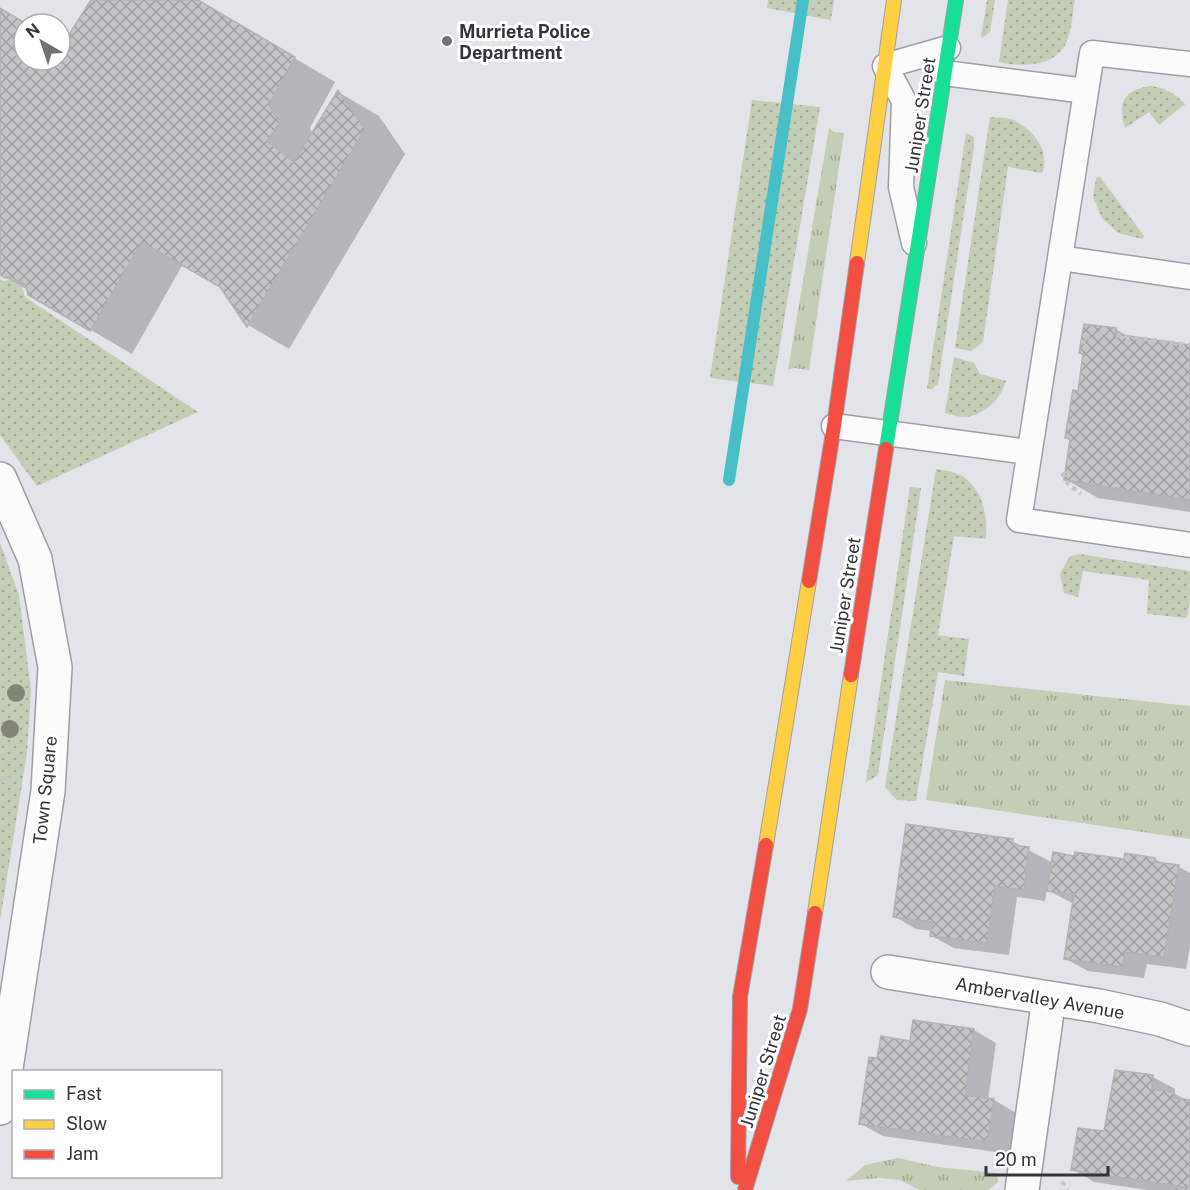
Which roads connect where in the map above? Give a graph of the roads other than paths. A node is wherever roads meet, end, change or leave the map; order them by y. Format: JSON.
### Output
{"nodes":[{"id":1,"x":894,"y":0,"type":"edge"},
{"id":2,"x":956,"y":0,"type":"edge"},
{"id":3,"x":948,"y":48,"type":"junction"},
{"id":4,"x":1190,"y":64,"type":"edge"},
{"id":5,"x":885,"y":66,"type":"junction"},
{"id":6,"x":944,"y":73,"type":"junction"},
{"id":7,"x":1086,"y":91,"type":"junction"},
{"id":8,"x":916,"y":254,"type":"junction"},
{"id":9,"x":1060,"y":258,"type":"junction"},
{"id":10,"x":1190,"y":277,"type":"edge"},
{"id":11,"x":834,"y":426,"type":"junction"},
{"id":12,"x":888,"y":433,"type":"junction"},
{"id":13,"x":1028,"y":452,"type":"junction"},
{"id":14,"x":0,"y":479,"type":"edge"},
{"id":15,"x":1190,"y":545,"type":"edge"},
{"id":16,"x":888,"y":972,"type":"dead end"},
{"id":17,"x":1049,"y":998,"type":"junction"},
{"id":18,"x":1190,"y":1029,"type":"edge"},
{"id":19,"x":0,"y":1108,"type":"edge"},
{"id":20,"x":738,"y":1190,"type":"edge"},
{"id":21,"x":745,"y":1190,"type":"edge"},
{"id":22,"x":1022,"y":1190,"type":"edge"}],
"edges":[{"from":1,"to":5,"type":"street","name":"Juniper Street"},
{"from":2,"to":3,"type":"street","name":"Juniper Street"},
{"from":3,"to":5,"type":"lane"},
{"from":3,"to":6,"type":"street","name":"Juniper Street"},
{"from":4,"to":7,"type":"lane"},
{"from":5,"to":8,"type":"lane"},
{"from":5,"to":11,"type":"street","name":"Juniper Street"},
{"from":6,"to":7,"type":"lane"},
{"from":6,"to":8,"type":"street","name":"Juniper Street"},
{"from":7,"to":9,"type":"lane"},
{"from":8,"to":12,"type":"street","name":"Juniper Street"},
{"from":9,"to":10,"type":"lane"},
{"from":9,"to":13,"type":"lane"},
{"from":11,"to":12,"type":"lane"},
{"from":11,"to":20,"type":"street","name":"Juniper Street"},
{"from":12,"to":13,"type":"lane"},
{"from":12,"to":21,"type":"street","name":"Juniper Street"},
{"from":13,"to":15,"type":"lane"},
{"from":14,"to":19,"type":"street","name":"Town Square"},
{"from":16,"to":17,"type":"street","name":"Ambervalley Avenue"},
{"from":17,"to":18,"type":"street","name":"Ambervalley Avenue"},
{"from":17,"to":22,"type":"street"}]}
